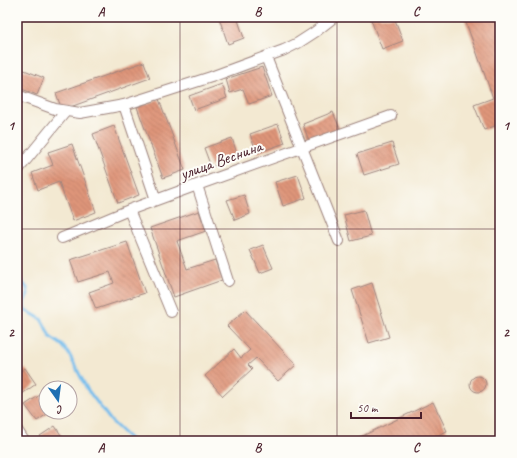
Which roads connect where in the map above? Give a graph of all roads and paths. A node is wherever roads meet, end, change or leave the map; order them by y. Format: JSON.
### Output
{"nodes":[{"id":1,"x":334,"y":17,"type":"edge"},
{"id":2,"x":266,"y":57,"type":"junction"},
{"id":3,"x":17,"y":95,"type":"edge"},
{"id":4,"x":124,"y":105,"type":"junction"},
{"id":5,"x":66,"y":111,"type":"junction"},
{"id":6,"x":392,"y":116,"type":"dead end"},
{"id":7,"x":302,"y":147,"type":"junction"},
{"id":8,"x":17,"y":171,"type":"edge"},
{"id":9,"x":197,"y":185,"type":"junction"},
{"id":10,"x":156,"y":200,"type":"junction"},
{"id":11,"x":129,"y":210,"type":"junction"},
{"id":12,"x":62,"y":238,"type":"dead end"},
{"id":13,"x":339,"y":241,"type":"dead end"},
{"id":14,"x":228,"y":281,"type":"dead end"},
{"id":15,"x":171,"y":312,"type":"dead end"},
{"id":16,"x":17,"y":430,"type":"edge"},
{"id":17,"x":24,"y":441,"type":"edge"}],
"edges":[{"from":1,"to":2,"type":"street"},
{"from":2,"to":4,"type":"street"},
{"from":2,"to":7,"type":"street"},
{"from":3,"to":5,"type":"street"},
{"from":4,"to":5,"type":"street"},
{"from":4,"to":10,"type":"street"},
{"from":5,"to":8,"type":"street"},
{"from":6,"to":7,"type":"street","name":"улица Веснина"},
{"from":7,"to":9,"type":"street","name":"улица Веснина"},
{"from":7,"to":13,"type":"street"},
{"from":9,"to":10,"type":"street","name":"улица Веснина"},
{"from":9,"to":14,"type":"street"},
{"from":10,"to":11,"type":"street","name":"улица Веснина"},
{"from":11,"to":12,"type":"street","name":"улица Веснина"},
{"from":11,"to":15,"type":"street"},
{"from":16,"to":17,"type":"street"}]}
